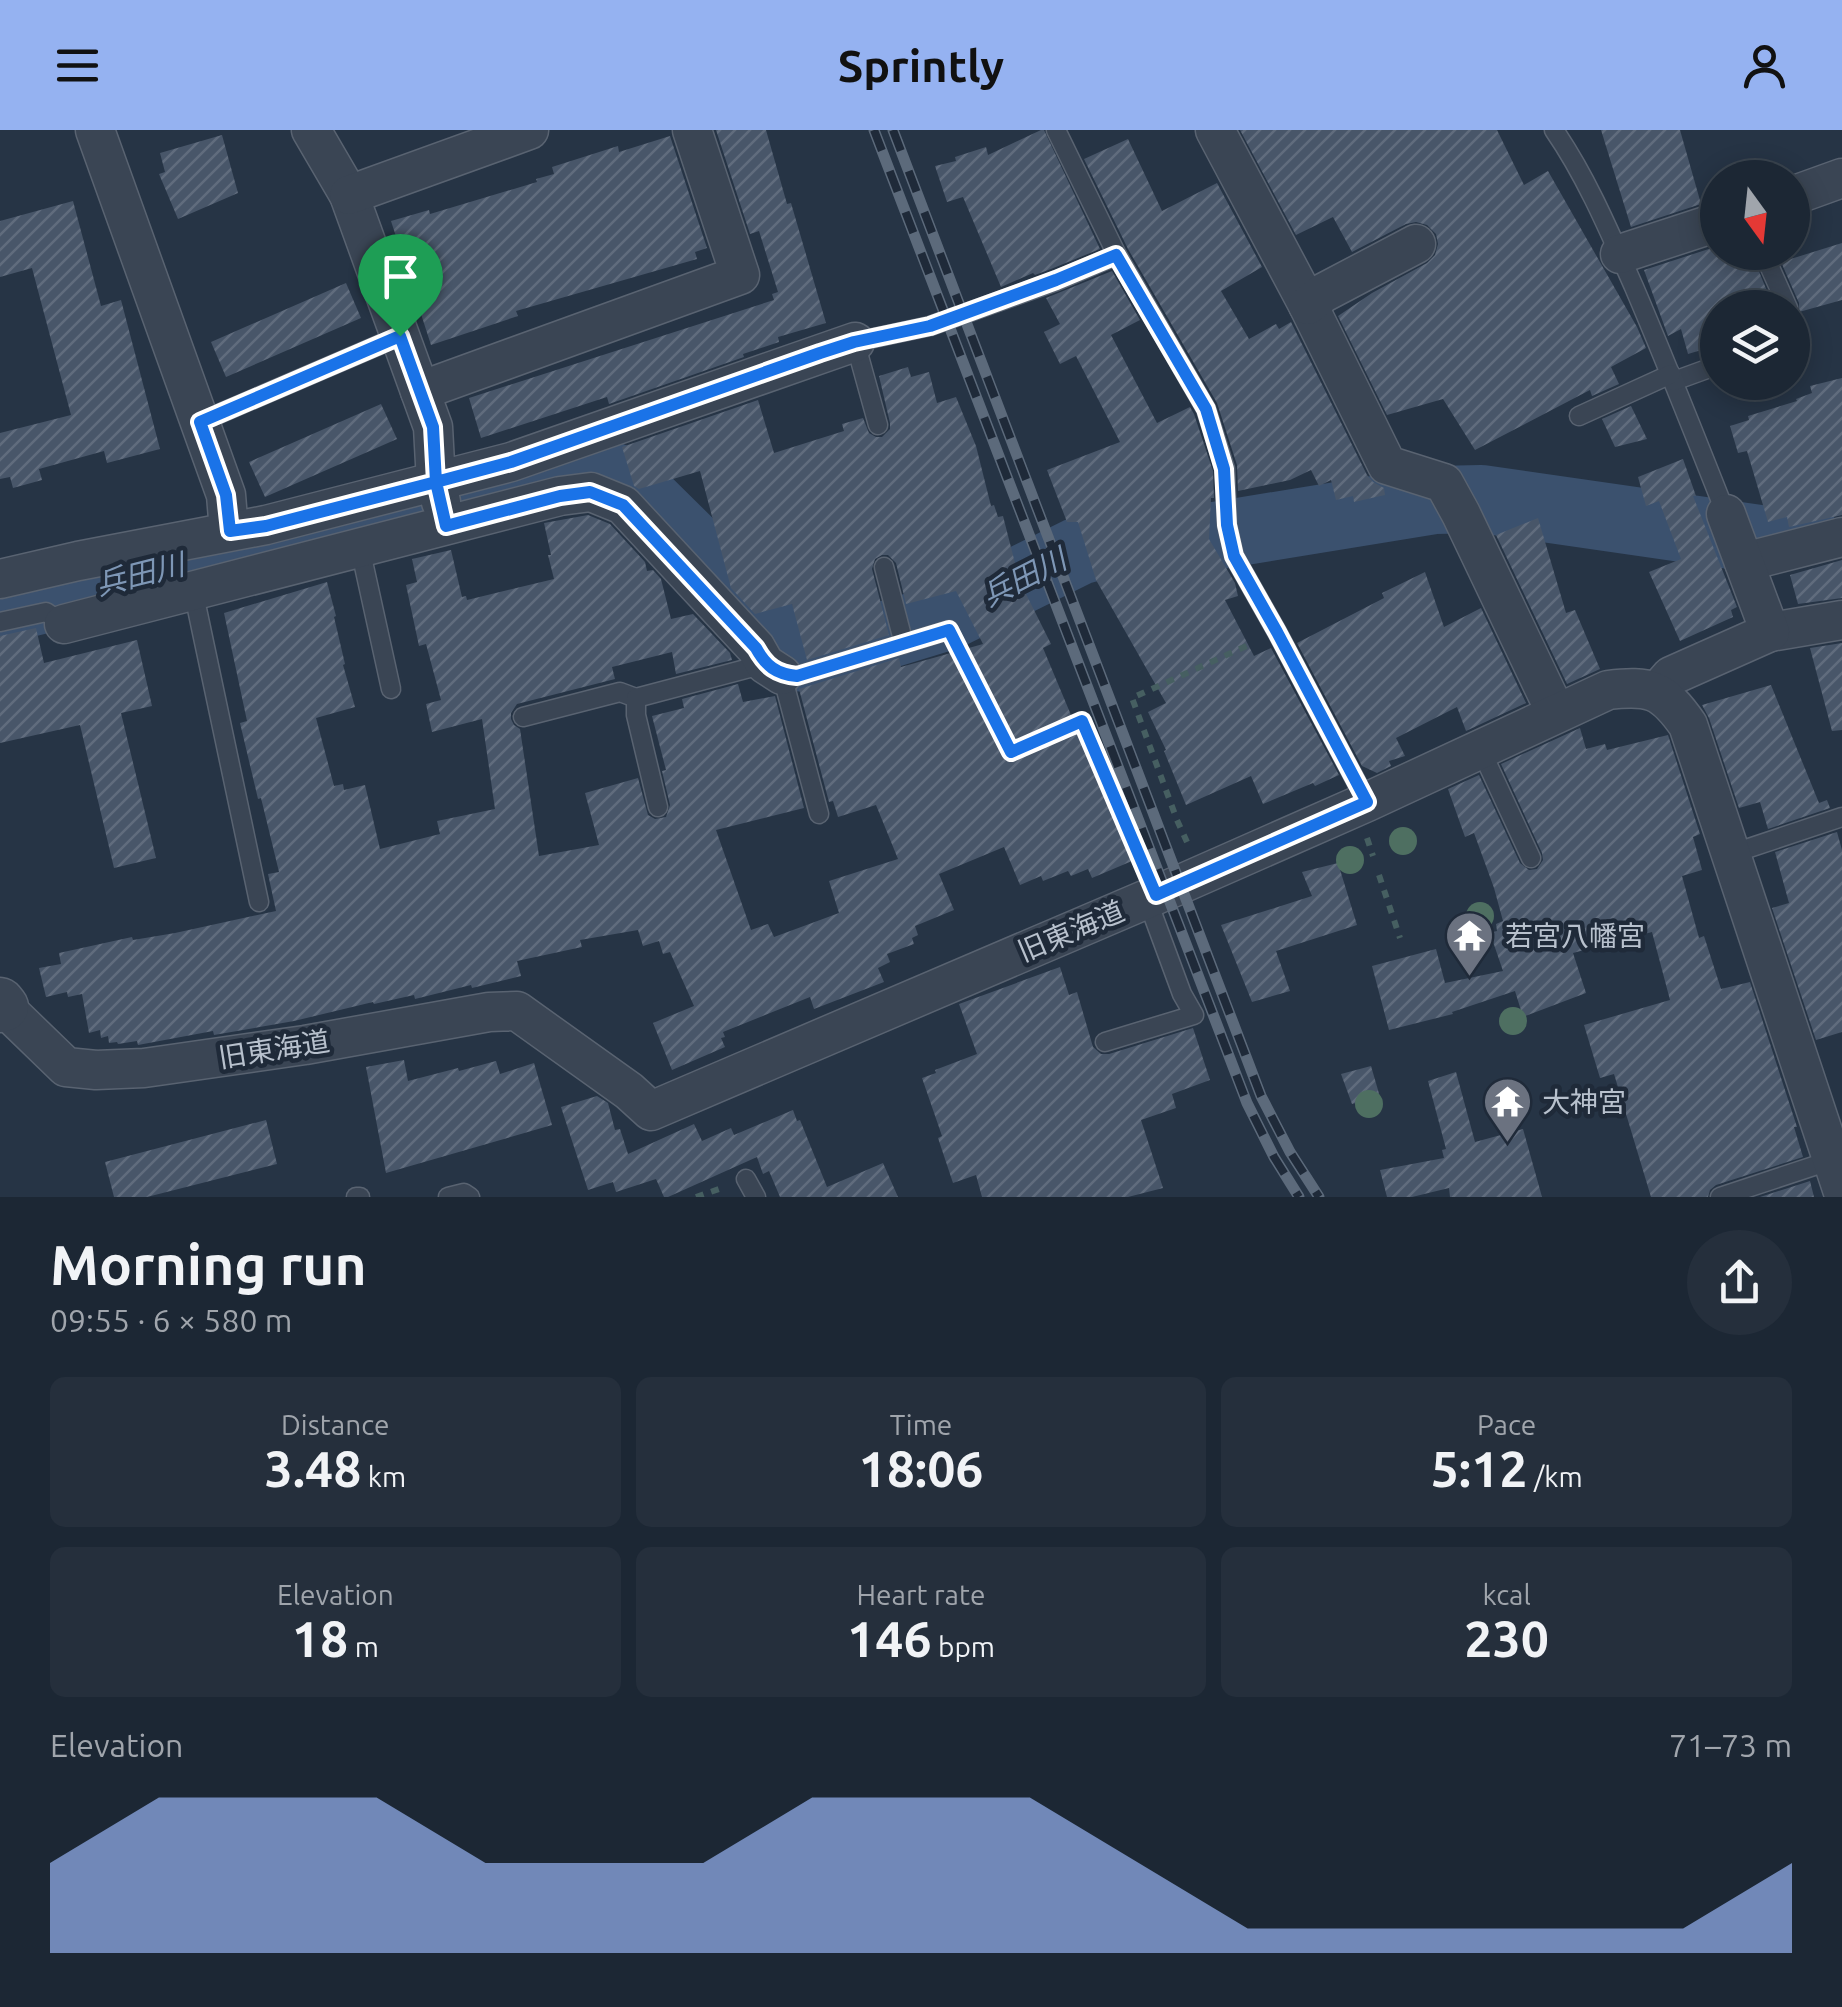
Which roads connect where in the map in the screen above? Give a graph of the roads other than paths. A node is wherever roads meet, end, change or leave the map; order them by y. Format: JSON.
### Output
{"nodes":[{"id":1,"x":96,"y":130,"type":"edge"},
{"id":2,"x":311,"y":130,"type":"edge"},
{"id":3,"x":529,"y":130,"type":"edge"},
{"id":4,"x":692,"y":130,"type":"edge"},
{"id":5,"x":1056,"y":130,"type":"edge"},
{"id":6,"x":1215,"y":130,"type":"edge"},
{"id":7,"x":1554,"y":130,"type":"edge"},
{"id":8,"x":1842,"y":178,"type":"edge"},
{"id":9,"x":1810,"y":190,"type":"edge"},
{"id":10,"x":349,"y":195,"type":"junction"},
{"id":11,"x":1700,"y":228,"type":"edge"},
{"id":12,"x":1416,"y":244,"type":"dead end"},
{"id":13,"x":1620,"y":254,"type":"junction"},
{"id":14,"x":1116,"y":255,"type":"junction"},
{"id":15,"x":1308,"y":305,"type":"junction"},
{"id":16,"x":400,"y":336,"type":"junction"},
{"id":17,"x":854,"y":342,"type":"junction"},
{"id":18,"x":1700,"y":370,"type":"edge"},
{"id":19,"x":1673,"y":377,"type":"junction"},
{"id":20,"x":420,"y":391,"type":"junction"},
{"id":21,"x":1579,"y":416,"type":"dead end"},
{"id":22,"x":200,"y":422,"type":"junction"},
{"id":23,"x":878,"y":425,"type":"dead end"},
{"id":24,"x":441,"y":504,"type":"junction"},
{"id":25,"x":230,"y":531,"type":"junction"},
{"id":26,"x":1842,"y":537,"type":"edge"},
{"id":27,"x":1736,"y":542,"type":"junction"},
{"id":28,"x":360,"y":548,"type":"junction"},
{"id":29,"x":884,"y":567,"type":"dead end"},
{"id":30,"x":0,"y":579,"type":"edge"},
{"id":31,"x":193,"y":590,"type":"junction"},
{"id":32,"x":1842,"y":620,"type":"edge"},
{"id":33,"x":0,"y":622,"type":"edge"},
{"id":34,"x":64,"y":624,"type":"joint"},
{"id":35,"x":949,"y":630,"type":"road end"},
{"id":36,"x":1770,"y":632,"type":"junction"},
{"id":37,"x":902,"y":636,"type":"junction"},
{"id":38,"x":773,"y":670,"type":"junction"},
{"id":39,"x":392,"y":689,"type":"dead end"},
{"id":40,"x":1657,"y":692,"type":"junction"},
{"id":41,"x":636,"y":698,"type":"junction"},
{"id":42,"x":1556,"y":713,"type":"junction"},
{"id":43,"x":523,"y":717,"type":"dead end"},
{"id":44,"x":1480,"y":748,"type":"junction"},
{"id":45,"x":1367,"y":802,"type":"junction"},
{"id":46,"x":658,"y":807,"type":"dead end"},
{"id":47,"x":819,"y":814,"type":"dead end"},
{"id":48,"x":1842,"y":817,"type":"edge"},
{"id":49,"x":1731,"y":854,"type":"junction"},
{"id":50,"x":1531,"y":858,"type":"dead end"},
{"id":51,"x":1151,"y":897,"type":"junction"},
{"id":52,"x":258,"y":902,"type":"dead end"},
{"id":53,"x":1,"y":1005,"type":"edge"},
{"id":54,"x":1105,"y":1042,"type":"dead end"},
{"id":55,"x":1837,"y":1174,"type":"edge"},
{"id":56,"x":746,"y":1179,"type":"dead end"},
{"id":57,"x":448,"y":1197,"type":"edge"},
{"id":58,"x":470,"y":1197,"type":"edge"},
{"id":59,"x":756,"y":1197,"type":"edge"},
{"id":60,"x":1720,"y":1197,"type":"edge"}],
"edges":[{"from":1,"to":22,"type":"street"},
{"from":2,"to":10,"type":"street"},
{"from":3,"to":10,"type":"street"},
{"from":4,"to":20,"type":"street"},
{"from":5,"to":14,"type":"lane"},
{"from":6,"to":15,"type":"street"},
{"from":7,"to":13,"type":"lane"},
{"from":8,"to":9,"type":"street"},
{"from":10,"to":16,"type":"street"},
{"from":11,"to":13,"type":"street"},
{"from":12,"to":15,"type":"street"},
{"from":13,"to":19,"type":"lane"},
{"from":14,"to":17,"type":"lane"},
{"from":14,"to":45,"type":"lane"},
{"from":15,"to":42,"type":"street"},
{"from":16,"to":20,"type":"street"},
{"from":16,"to":22,"type":"lane"},
{"from":17,"to":23,"type":"lane"},
{"from":17,"to":24,"type":"street"},
{"from":18,"to":19,"type":"lane"},
{"from":19,"to":21,"type":"lane"},
{"from":19,"to":27,"type":"lane"},
{"from":20,"to":24,"type":"street"},
{"from":22,"to":25,"type":"street"},
{"from":24,"to":25,"type":"street"},
{"from":24,"to":28,"type":"street"},
{"from":24,"to":38,"type":"street"},
{"from":25,"to":30,"type":"street"},
{"from":26,"to":27,"type":"street"},
{"from":27,"to":36,"type":"street"},
{"from":28,"to":31,"type":"street"},
{"from":28,"to":39,"type":"lane"},
{"from":29,"to":37,"type":"lane"},
{"from":31,"to":34,"type":"street"},
{"from":31,"to":52,"type":"lane"},
{"from":32,"to":36,"type":"street"},
{"from":33,"to":34,"type":"lane"},
{"from":35,"to":37,"type":"lane"},
{"from":36,"to":40,"type":"street"},
{"from":37,"to":38,"type":"lane"},
{"from":38,"to":41,"type":"lane"},
{"from":38,"to":47,"type":"lane"},
{"from":40,"to":42,"type":"street","name":"旧東海道"},
{"from":40,"to":49,"type":"street"},
{"from":41,"to":43,"type":"lane"},
{"from":41,"to":46,"type":"lane"},
{"from":42,"to":44,"type":"street","name":"旧東海道"},
{"from":44,"to":45,"type":"street","name":"旧東海道"},
{"from":44,"to":50,"type":"lane"},
{"from":45,"to":51,"type":"street","name":"旧東海道"},
{"from":48,"to":49,"type":"lane"},
{"from":49,"to":55,"type":"street"},
{"from":51,"to":53,"type":"street","name":"旧東海道"},
{"from":51,"to":54,"type":"lane"},
{"from":55,"to":60,"type":"lane"},
{"from":56,"to":59,"type":"lane"},
{"from":57,"to":58,"type":"lane"}]}
